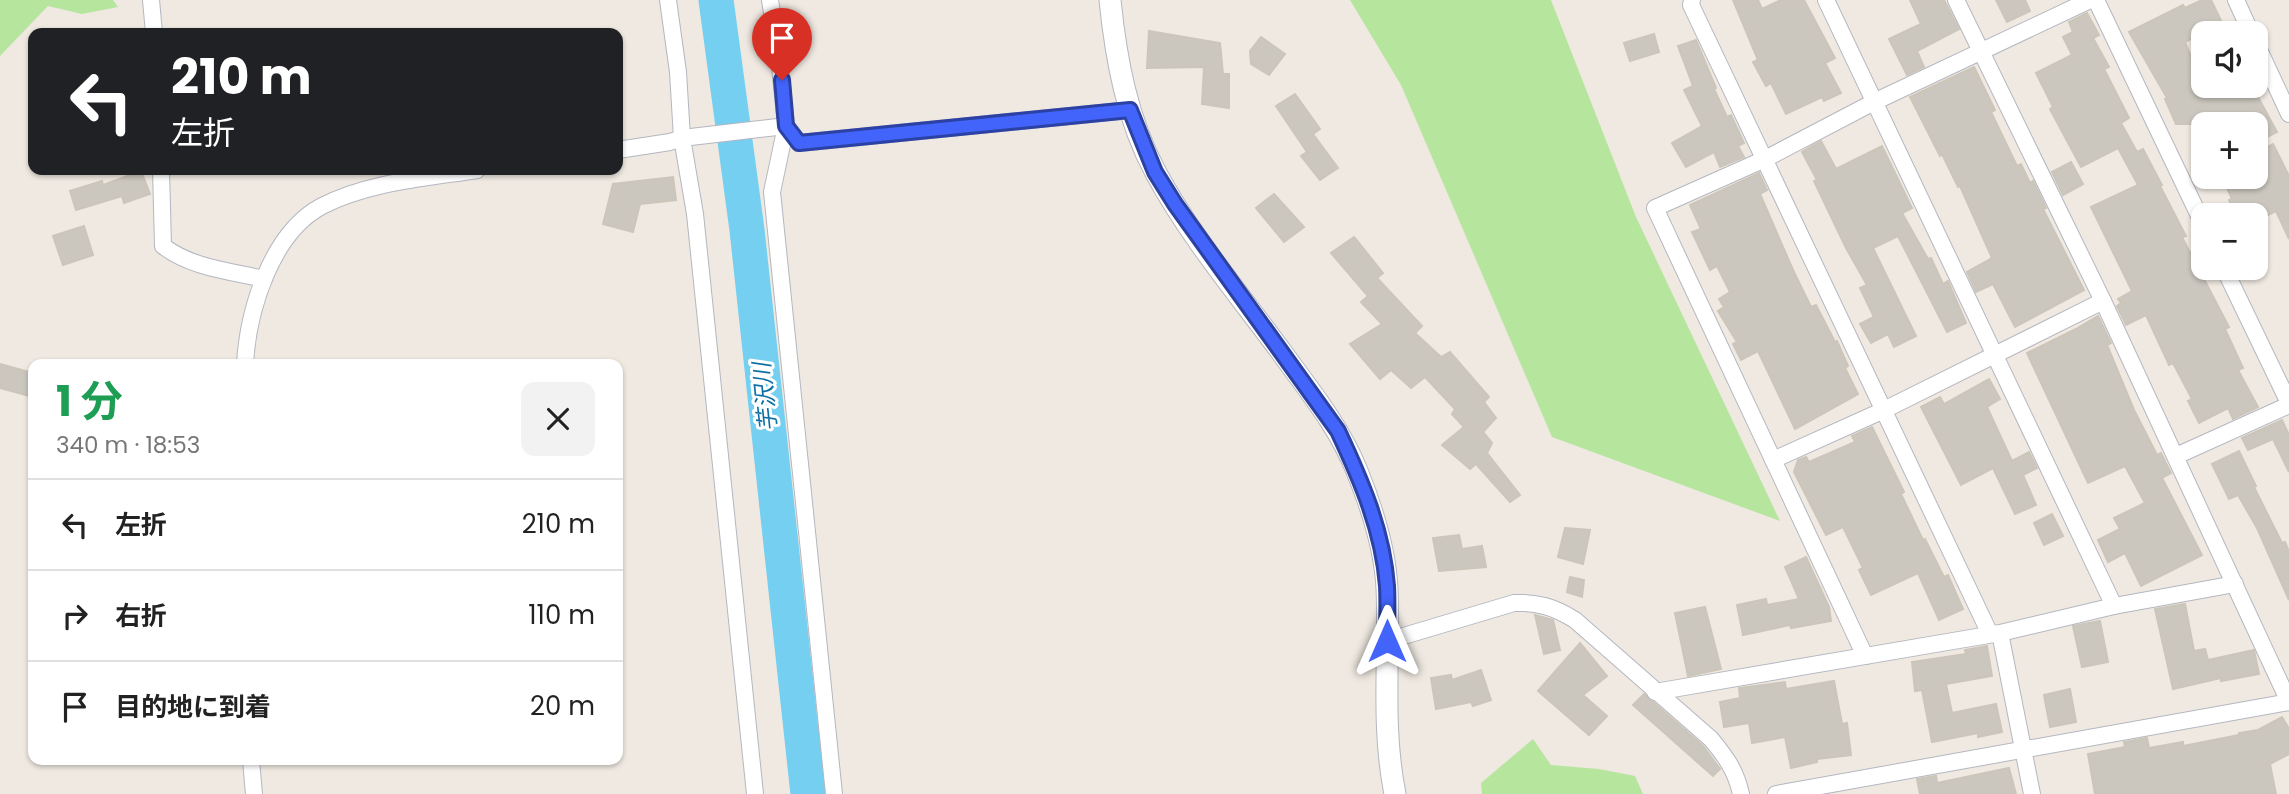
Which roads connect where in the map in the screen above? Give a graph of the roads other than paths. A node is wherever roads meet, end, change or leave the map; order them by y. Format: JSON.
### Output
{"nodes":[{"id":1,"x":151,"y":0,"type":"edge"},
{"id":2,"x":668,"y":0,"type":"edge"},
{"id":3,"x":770,"y":0,"type":"edge"},
{"id":4,"x":1110,"y":0,"type":"edge"},
{"id":5,"x":1692,"y":0,"type":"edge"},
{"id":6,"x":1826,"y":0,"type":"edge"},
{"id":7,"x":1956,"y":0,"type":"edge"},
{"id":8,"x":2090,"y":0,"type":"edge"},
{"id":9,"x":2096,"y":0,"type":"edge"},
{"id":10,"x":2236,"y":0,"type":"edge"},
{"id":11,"x":2246,"y":21,"type":"edge"},
{"id":12,"x":154,"y":28,"type":"edge"},
{"id":13,"x":1981,"y":53,"type":"junction"},
{"id":14,"x":2268,"y":69,"type":"edge"},
{"id":15,"x":1874,"y":102,"type":"junction"},
{"id":16,"x":1130,"y":110,"type":"junction"},
{"id":17,"x":2289,"y":114,"type":"edge"},
{"id":18,"x":786,"y":126,"type":"junction"},
{"id":19,"x":682,"y":138,"type":"junction"},
{"id":20,"x":623,"y":149,"type":"edge"},
{"id":21,"x":1765,"y":159,"type":"junction"},
{"id":22,"x":162,"y":175,"type":"edge"},
{"id":23,"x":447,"y":175,"type":"edge"},
{"id":24,"x":2193,"y":203,"type":"edge"},
{"id":25,"x":264,"y":279,"type":"junction"},
{"id":26,"x":2230,"y":280,"type":"edge"},
{"id":27,"x":2103,"y":301,"type":"junction"},
{"id":28,"x":1994,"y":354,"type":"junction"},
{"id":29,"x":246,"y":359,"type":"edge"},
{"id":30,"x":2289,"y":404,"type":"edge"},
{"id":31,"x":1884,"y":410,"type":"junction"},
{"id":32,"x":2176,"y":456,"type":"junction"},
{"id":33,"x":1773,"y":460,"type":"junction"},
{"id":34,"x":2235,"y":584,"type":"junction"},
{"id":35,"x":2114,"y":606,"type":"junction"},
{"id":36,"x":1995,"y":634,"type":"junction"},
{"id":37,"x":1387,"y":641,"type":"junction"},
{"id":38,"x":1865,"y":656,"type":"junction"},
{"id":39,"x":1655,"y":692,"type":"junction"},
{"id":40,"x":2289,"y":702,"type":"edge"},
{"id":41,"x":2024,"y":749,"type":"junction"},
{"id":42,"x":251,"y":765,"type":"edge"},
{"id":43,"x":254,"y":794,"type":"edge"},
{"id":44,"x":755,"y":794,"type":"edge"},
{"id":45,"x":834,"y":794,"type":"edge"},
{"id":46,"x":1395,"y":794,"type":"edge"},
{"id":47,"x":1741,"y":794,"type":"edge"},
{"id":48,"x":1776,"y":794,"type":"edge"},
{"id":49,"x":2032,"y":794,"type":"edge"}],
"edges":[{"from":1,"to":12,"type":"street"},
{"from":2,"to":19,"type":"street"},
{"from":3,"to":18,"type":"street"},
{"from":4,"to":16,"type":"street"},
{"from":5,"to":21,"type":"street"},
{"from":6,"to":15,"type":"street"},
{"from":7,"to":13,"type":"street"},
{"from":8,"to":13,"type":"street"},
{"from":9,"to":24,"type":"street"},
{"from":10,"to":11,"type":"street"},
{"from":13,"to":15,"type":"street"},
{"from":13,"to":27,"type":"street"},
{"from":14,"to":17,"type":"street"},
{"from":15,"to":21,"type":"street"},
{"from":15,"to":28,"type":"street"},
{"from":16,"to":18,"type":"street"},
{"from":16,"to":37,"type":"street"},
{"from":18,"to":19,"type":"street"},
{"from":18,"to":45,"type":"street"},
{"from":19,"to":20,"type":"street"},
{"from":19,"to":44,"type":"street"},
{"from":21,"to":31,"type":"street"},
{"from":21,"to":33,"type":"street"},
{"from":22,"to":25,"type":"street"},
{"from":23,"to":25,"type":"street"},
{"from":25,"to":29,"type":"street"},
{"from":26,"to":30,"type":"street"},
{"from":27,"to":28,"type":"street"},
{"from":27,"to":32,"type":"street"},
{"from":28,"to":31,"type":"street"},
{"from":28,"to":35,"type":"street"},
{"from":30,"to":32,"type":"street"},
{"from":31,"to":33,"type":"street"},
{"from":31,"to":36,"type":"street"},
{"from":32,"to":34,"type":"street"},
{"from":33,"to":38,"type":"street"},
{"from":34,"to":35,"type":"street"},
{"from":34,"to":40,"type":"street"},
{"from":35,"to":36,"type":"street"},
{"from":36,"to":38,"type":"street"},
{"from":36,"to":41,"type":"street"},
{"from":37,"to":39,"type":"street"},
{"from":37,"to":46,"type":"street"},
{"from":38,"to":39,"type":"street"},
{"from":39,"to":47,"type":"street"},
{"from":40,"to":41,"type":"street"},
{"from":41,"to":48,"type":"street"},
{"from":41,"to":49,"type":"street"},
{"from":42,"to":43,"type":"street"}]}
